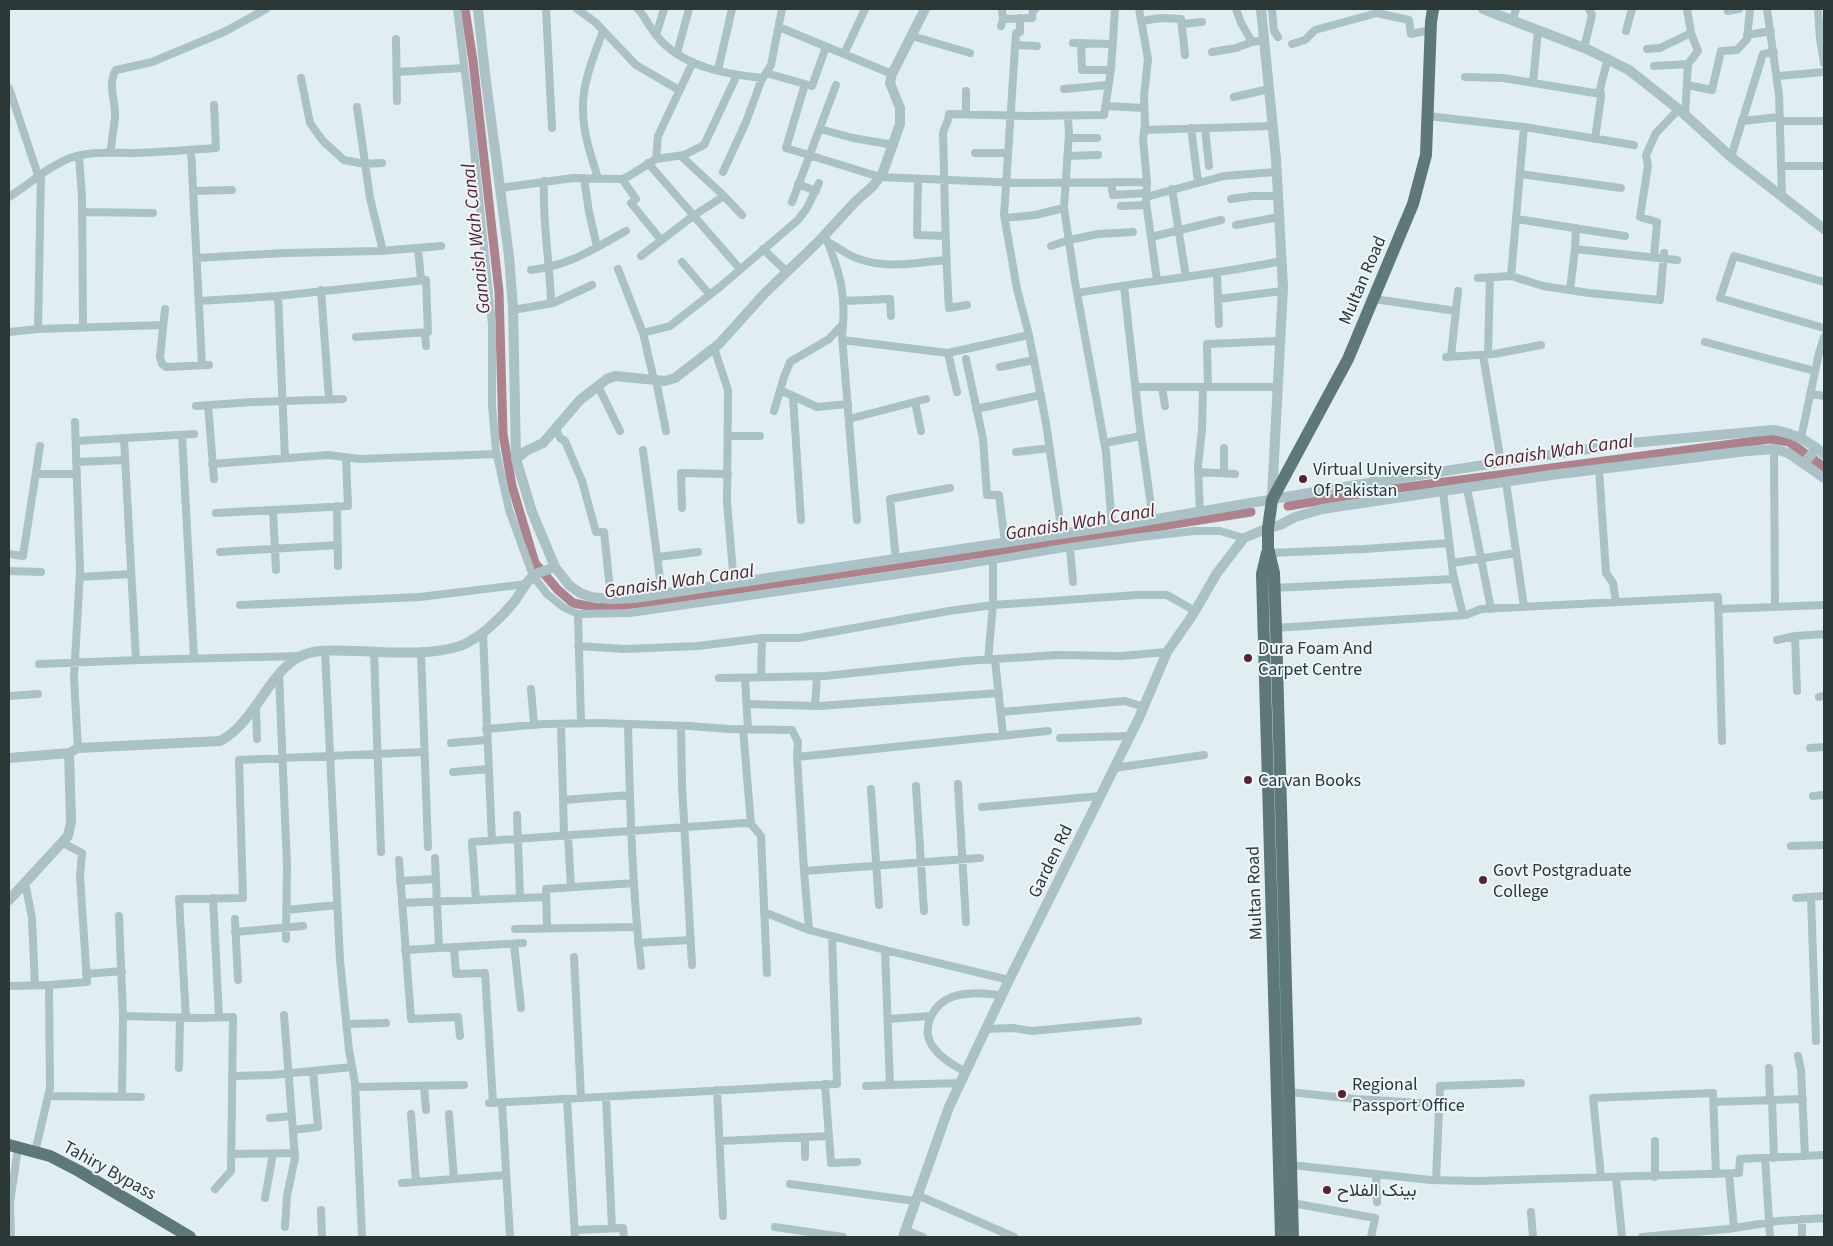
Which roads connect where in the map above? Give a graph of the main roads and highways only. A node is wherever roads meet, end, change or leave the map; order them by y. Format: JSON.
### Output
{"nodes":[{"id":1,"x":1433,"y":9,"type":"edge"},
{"id":2,"x":1269,"y":551,"type":"junction"},
{"id":3,"x":13,"y":1147,"type":"edge"},
{"id":4,"x":178,"y":1233,"type":"edge"},
{"id":5,"x":190,"y":1237,"type":"edge"},
{"id":6,"x":1282,"y":1237,"type":"edge"},
{"id":7,"x":1293,"y":1237,"type":"edge"}],
"edges":[{"from":1,"to":2,"type":"main road","name":"Multan Road"},
{"from":2,"to":6,"type":"main road","name":"Multan Road"},
{"from":2,"to":7,"type":"main road","name":"Multan Road"},
{"from":3,"to":4,"type":"main road","name":"Tahiry Bypass"},
{"from":4,"to":5,"type":"main road","name":"Tahiry Bypass"}]}
